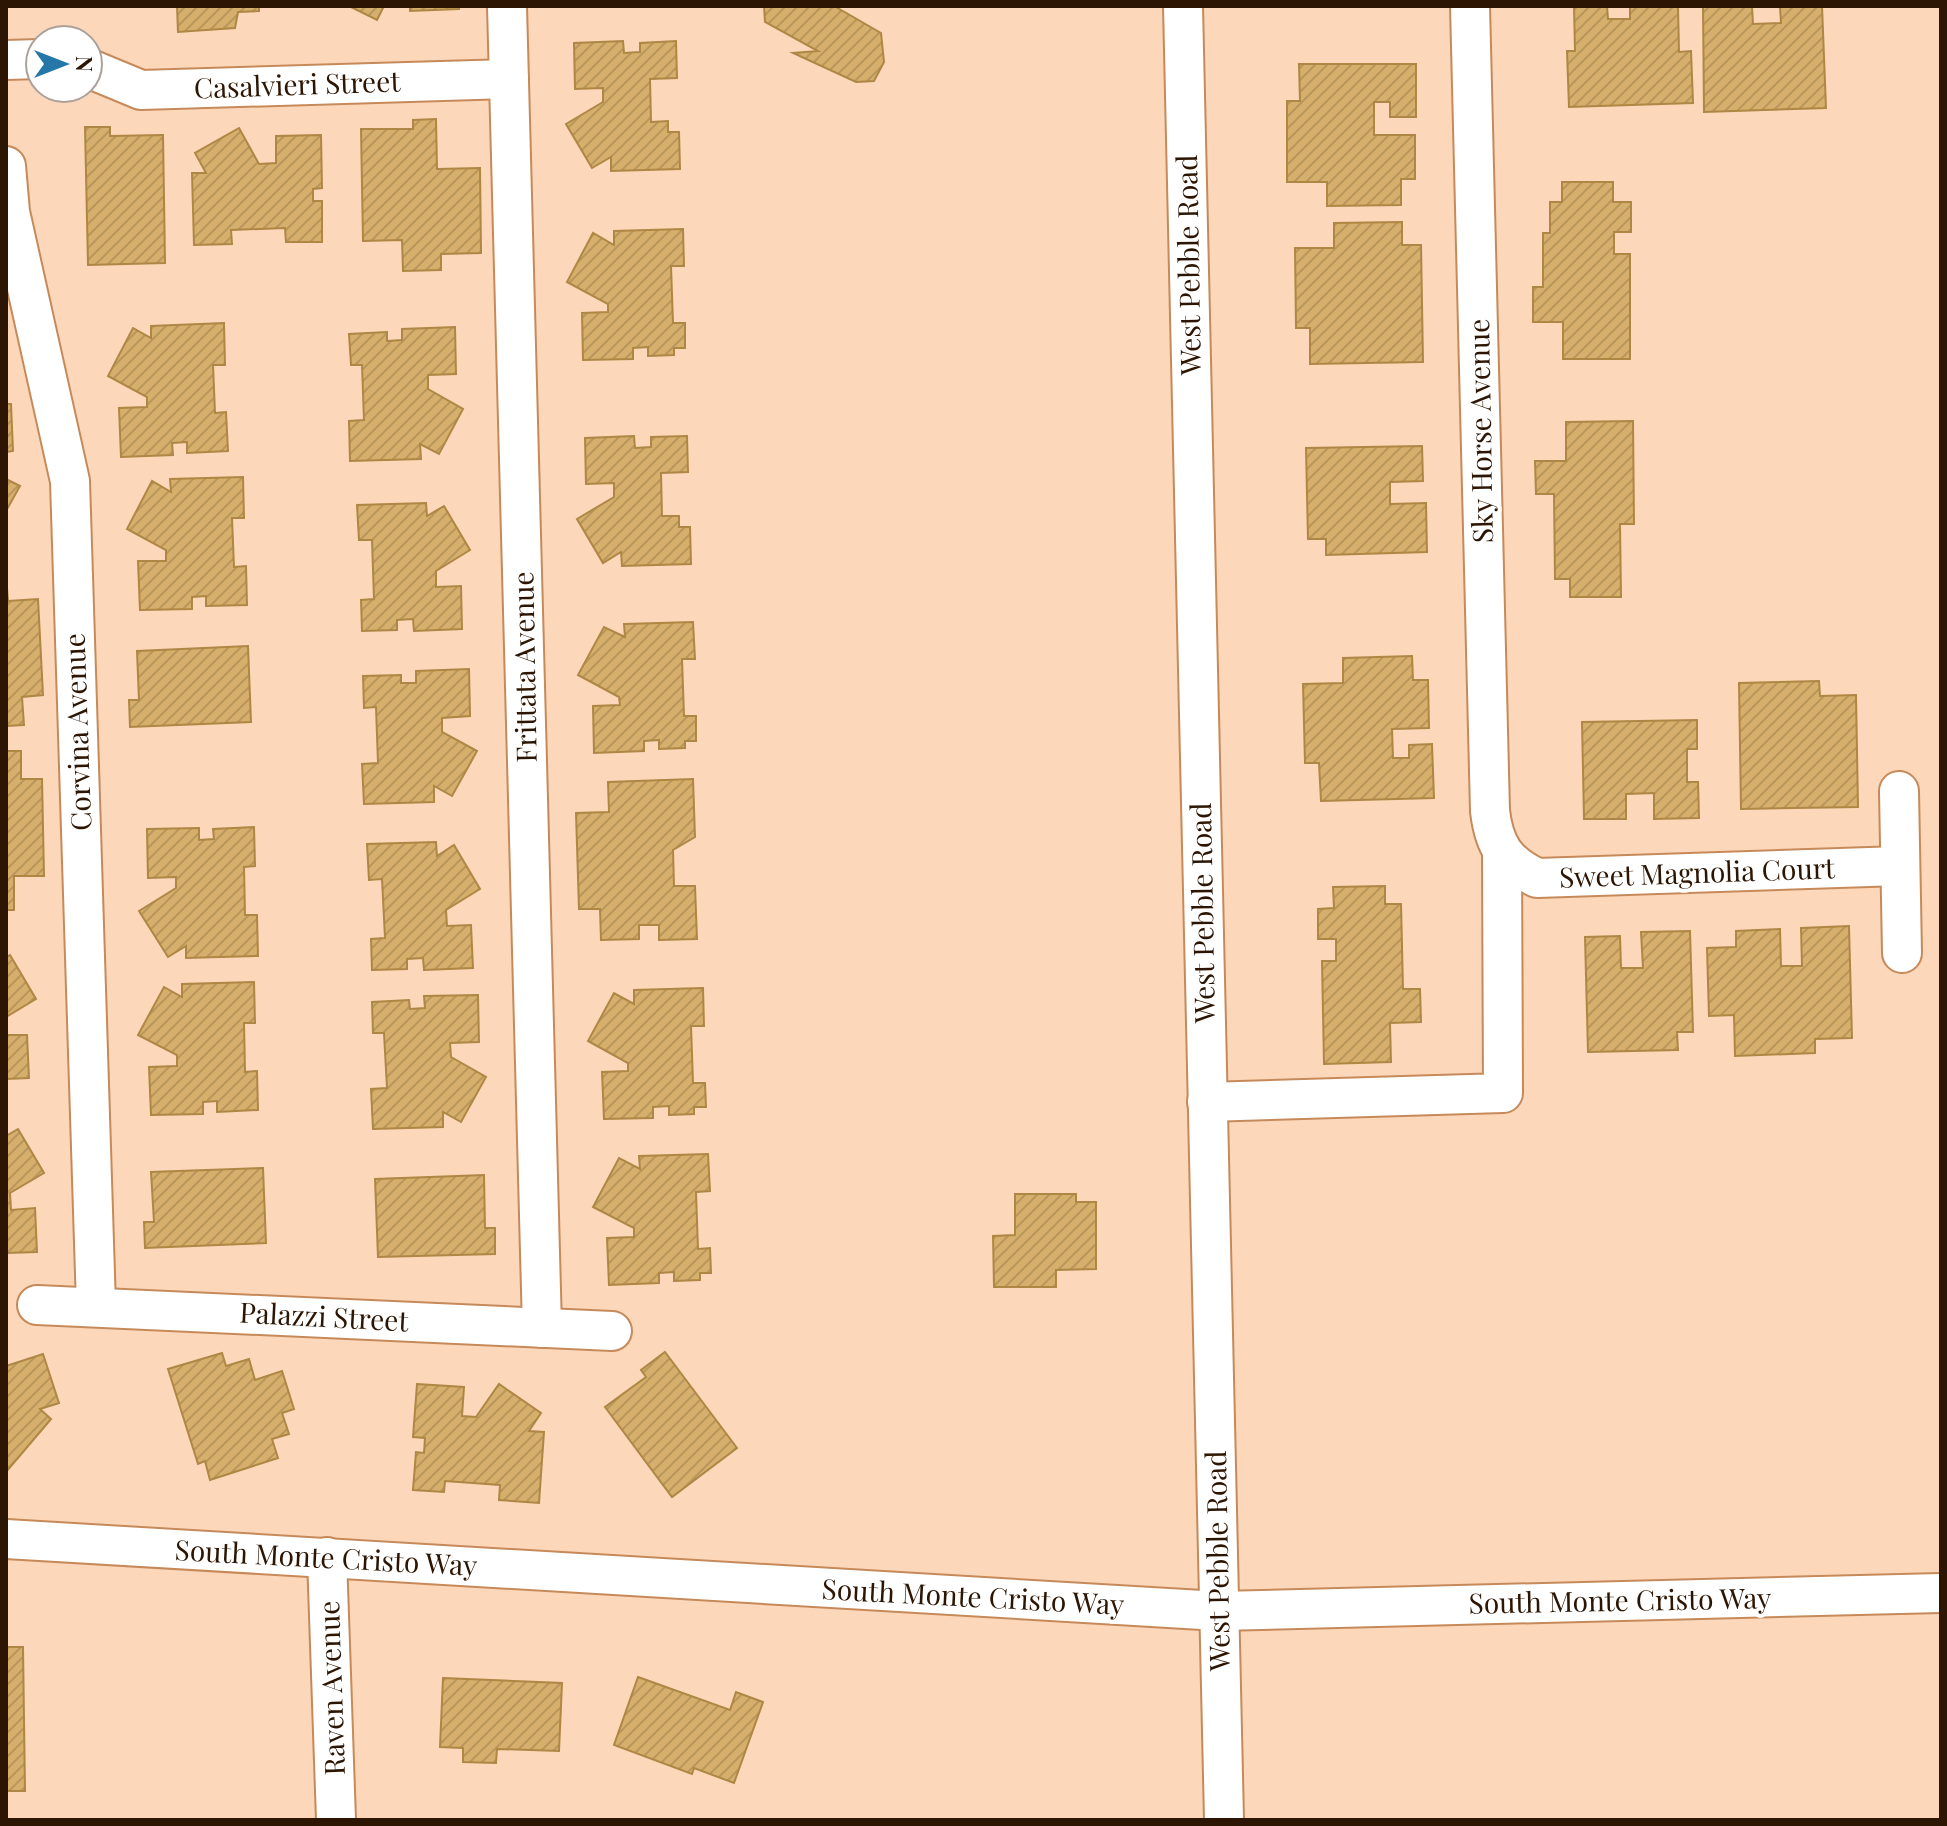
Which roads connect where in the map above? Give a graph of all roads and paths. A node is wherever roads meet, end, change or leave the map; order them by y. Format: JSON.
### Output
{"nodes":[{"id":1,"x":507,"y":6,"type":"edge"},
{"id":2,"x":1183,"y":6,"type":"edge"},
{"id":3,"x":1470,"y":6,"type":"edge"},
{"id":4,"x":104,"y":75,"type":"edge"},
{"id":5,"x":509,"y":79,"type":"junction"},
{"id":6,"x":6,"y":166,"type":"edge"},
{"id":7,"x":1899,"y":791,"type":"dead end"},
{"id":8,"x":1502,"y":853,"type":"junction"},
{"id":9,"x":1900,"y":866,"type":"junction"},
{"id":10,"x":1902,"y":953,"type":"dead end"},
{"id":11,"x":1207,"y":1102,"type":"junction"},
{"id":12,"x":37,"y":1305,"type":"dead end"},
{"id":13,"x":96,"y":1306,"type":"junction"},
{"id":14,"x":542,"y":1328,"type":"junction"},
{"id":15,"x":612,"y":1331,"type":"dead end"},
{"id":16,"x":6,"y":1539,"type":"edge"},
{"id":17,"x":327,"y":1557,"type":"junction"},
{"id":18,"x":1941,"y":1593,"type":"edge"},
{"id":19,"x":1219,"y":1611,"type":"junction"},
{"id":20,"x":336,"y":1820,"type":"edge"},
{"id":21,"x":1224,"y":1820,"type":"edge"}],
"edges":[{"from":1,"to":5,"type":"street","name":"Frittata Avenue"},
{"from":2,"to":11,"type":"street","name":"West Pebble Road"},
{"from":3,"to":8,"type":"street","name":"Sky Horse Avenue"},
{"from":4,"to":5,"type":"street","name":"Casalvieri Street"},
{"from":5,"to":14,"type":"street","name":"Frittata Avenue"},
{"from":6,"to":13,"type":"street","name":"Corvina Avenue"},
{"from":7,"to":9,"type":"street"},
{"from":8,"to":9,"type":"street","name":"Sweet Magnolia Court"},
{"from":8,"to":11,"type":"street","name":"Sky Horse Avenue"},
{"from":9,"to":10,"type":"street"},
{"from":11,"to":19,"type":"street","name":"West Pebble Road"},
{"from":12,"to":13,"type":"street","name":"Palazzi Street"},
{"from":13,"to":14,"type":"street","name":"Palazzi Street"},
{"from":14,"to":15,"type":"street","name":"Palazzi Street"},
{"from":16,"to":17,"type":"street","name":"South Monte Cristo Way"},
{"from":17,"to":19,"type":"street","name":"South Monte Cristo Way"},
{"from":17,"to":20,"type":"street","name":"Raven Avenue"},
{"from":18,"to":19,"type":"street","name":"South Monte Cristo Way"},
{"from":19,"to":21,"type":"street","name":"West Pebble Road"}]}
